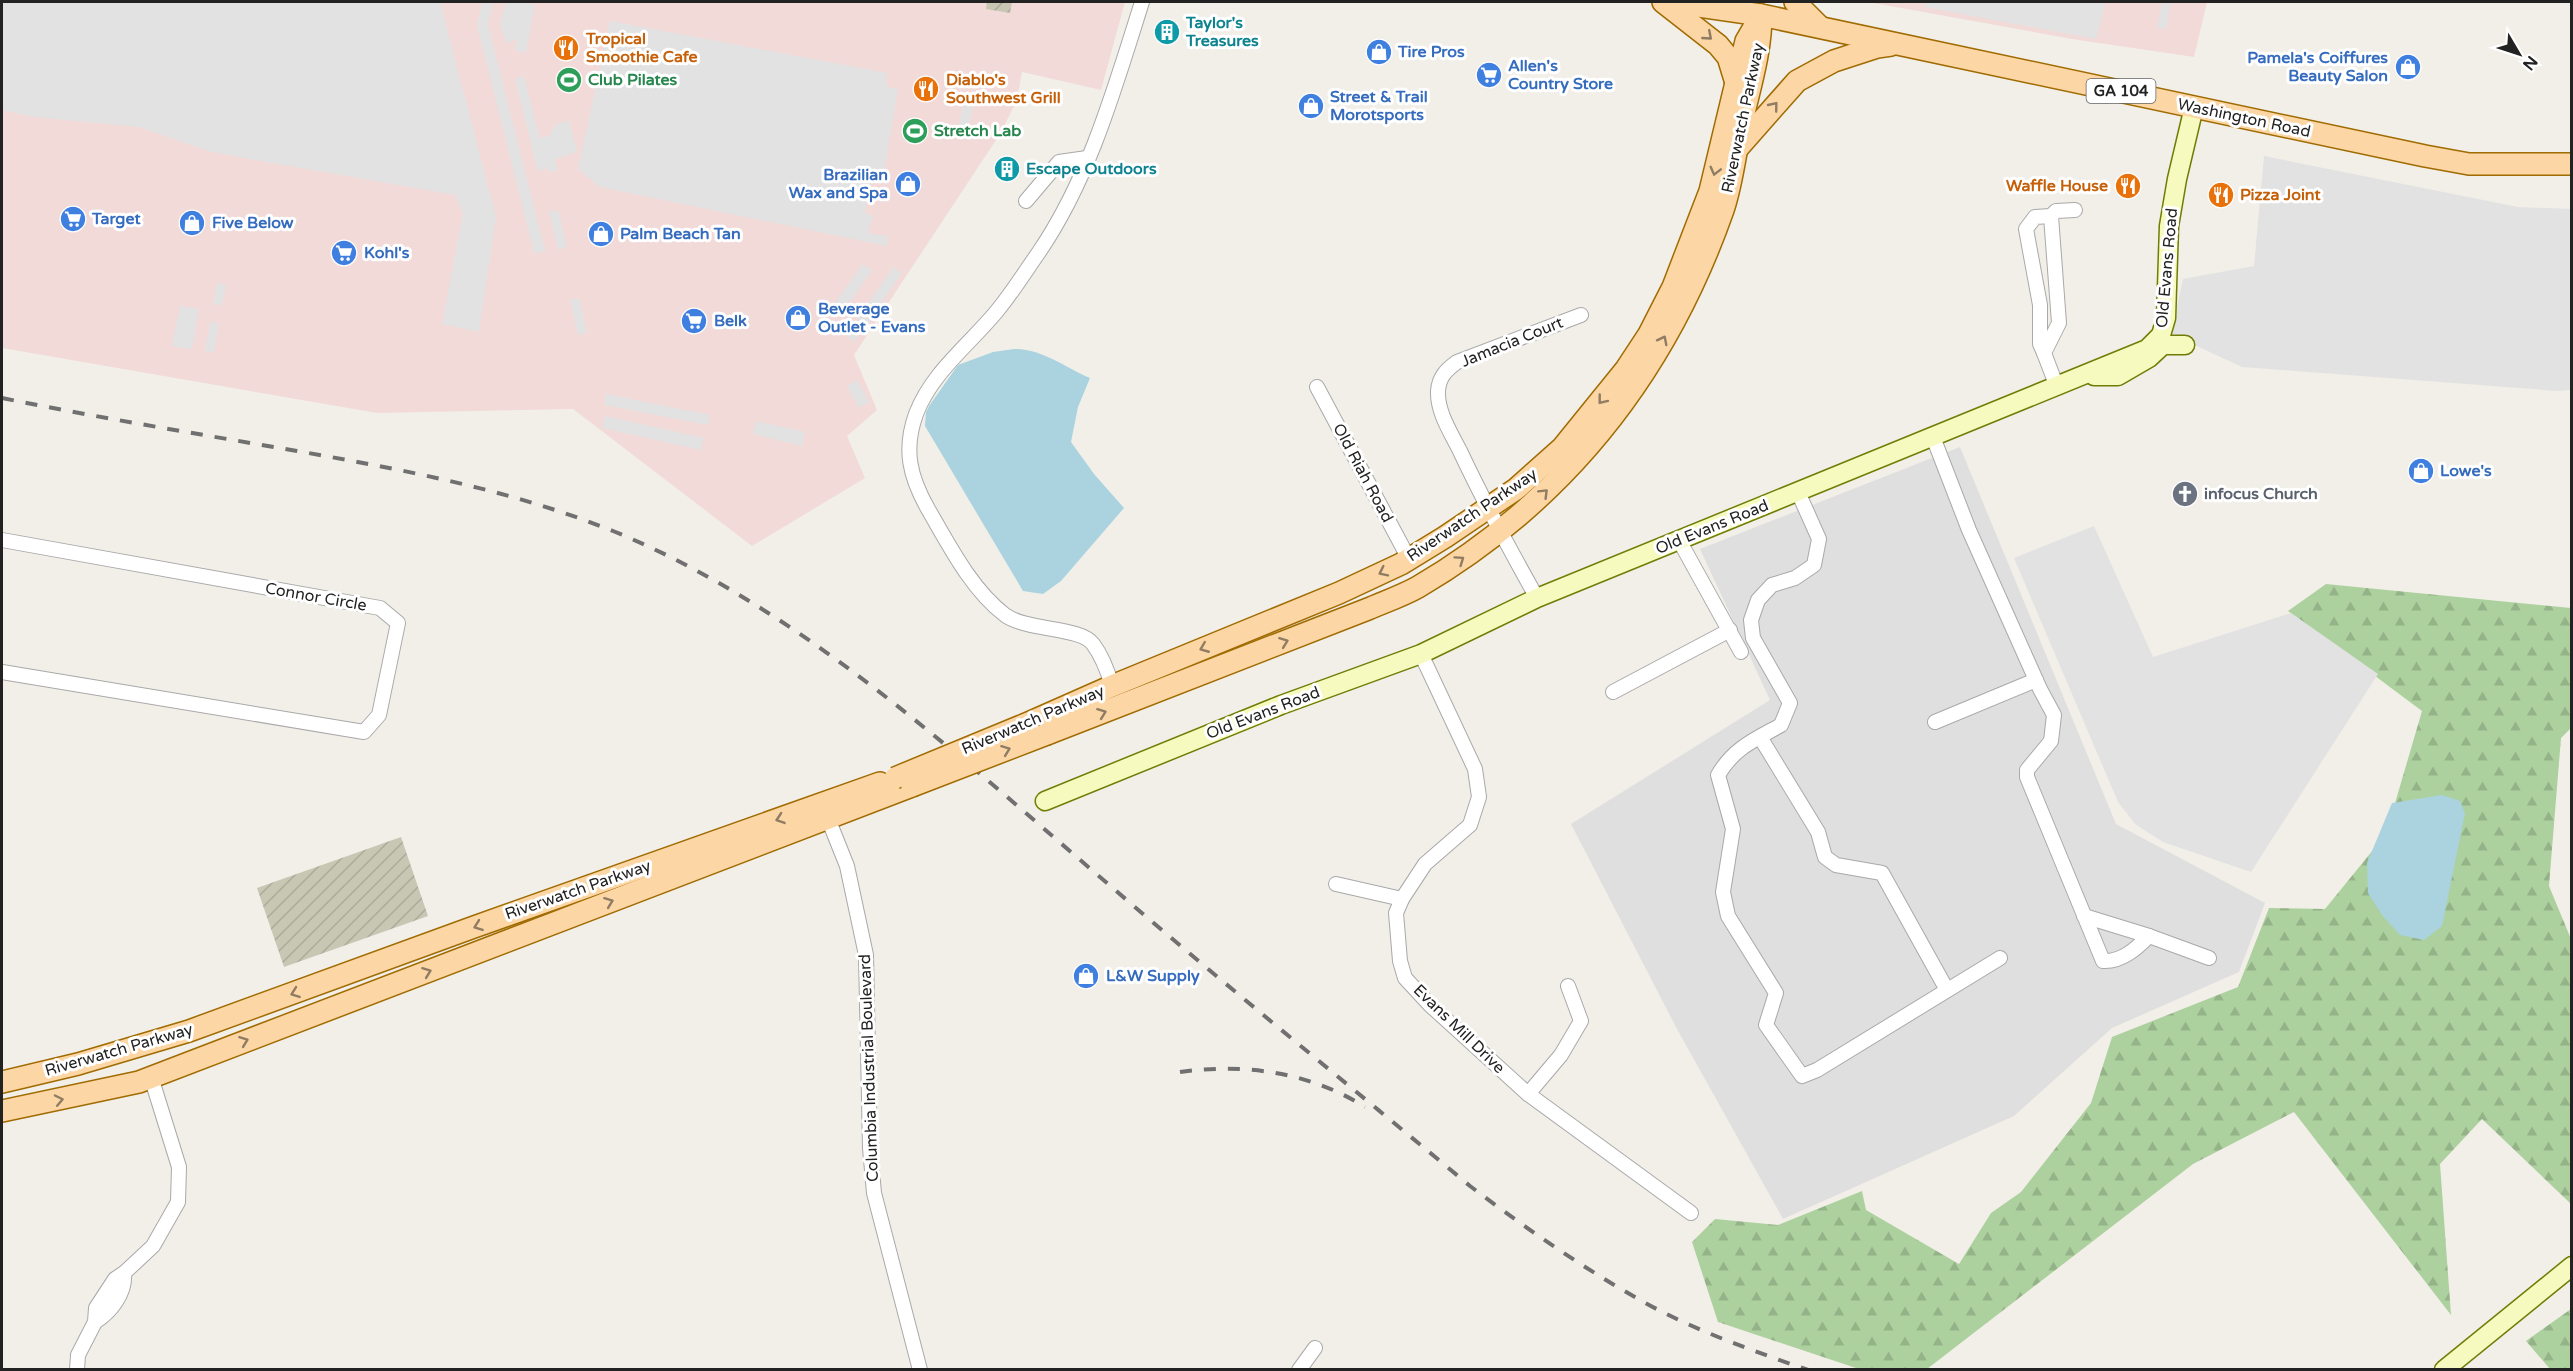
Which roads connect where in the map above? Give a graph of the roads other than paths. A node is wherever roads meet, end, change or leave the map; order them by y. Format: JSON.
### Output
{"nodes":[{"id":1,"x":1142,"y":2,"type":"edge"},
{"id":2,"x":1662,"y":2,"type":"edge"},
{"id":3,"x":1671,"y":2,"type":"edge"},
{"id":4,"x":1795,"y":2,"type":"edge"},
{"id":5,"x":1710,"y":4,"type":"edge"},
{"id":6,"x":1762,"y":8,"type":"edge"},
{"id":7,"x":1820,"y":27,"type":"junction"},
{"id":8,"x":1900,"y":44,"type":"junction"},
{"id":9,"x":1736,"y":83,"type":"junction"},
{"id":10,"x":2194,"y":107,"type":"junction"},
{"id":11,"x":1736,"y":150,"type":"junction"},
{"id":12,"x":1087,"y":158,"type":"junction"},
{"id":13,"x":2566,"y":162,"type":"edge"},
{"id":14,"x":1026,"y":201,"type":"dead end"},
{"id":15,"x":2075,"y":210,"type":"dead end"},
{"id":16,"x":2051,"y":216,"type":"junction"},
{"id":17,"x":1581,"y":315,"type":"dead end"},
{"id":18,"x":2185,"y":345,"type":"dead end"},
{"id":19,"x":2044,"y":353,"type":"junction"},
{"id":20,"x":2086,"y":376,"type":"junction"},
{"id":21,"x":1317,"y":387,"type":"dead end"},
{"id":22,"x":2057,"y":387,"type":"junction"},
{"id":23,"x":1933,"y":437,"type":"junction"},
{"id":24,"x":1798,"y":492,"type":"junction"},
{"id":25,"x":1487,"y":509,"type":"junction"},
{"id":26,"x":1500,"y":531,"type":"junction"},
{"id":27,"x":2,"y":540,"type":"edge"},
{"id":28,"x":1679,"y":540,"type":"junction"},
{"id":29,"x":1409,"y":559,"type":"junction"},
{"id":30,"x":1537,"y":598,"type":"junction"},
{"id":31,"x":1730,"y":630,"type":"junction"},
{"id":32,"x":1742,"y":652,"type":"dead end"},
{"id":33,"x":1421,"y":654,"type":"junction"},
{"id":34,"x":2,"y":672,"type":"edge"},
{"id":35,"x":2036,"y":680,"type":"junction"},
{"id":36,"x":1112,"y":686,"type":"junction"},
{"id":37,"x":1614,"y":692,"type":"dead end"},
{"id":38,"x":1935,"y":722,"type":"dead end"},
{"id":39,"x":1760,"y":737,"type":"junction"},
{"id":40,"x":903,"y":782,"type":"junction"},
{"id":41,"x":1045,"y":801,"type":"dead end"},
{"id":42,"x":825,"y":811,"type":"junction"},
{"id":43,"x":1336,"y":884,"type":"dead end"},
{"id":44,"x":1402,"y":899,"type":"junction"},
{"id":45,"x":2084,"y":916,"type":"junction"},
{"id":46,"x":2149,"y":936,"type":"junction"},
{"id":47,"x":2000,"y":958,"type":"dead end"},
{"id":48,"x":2210,"y":958,"type":"dead end"},
{"id":49,"x":1568,"y":986,"type":"dead end"},
{"id":50,"x":1947,"y":990,"type":"junction"},
{"id":51,"x":151,"y":1077,"type":"junction"},
{"id":52,"x":2,"y":1082,"type":"edge"},
{"id":53,"x":1528,"y":1094,"type":"junction"},
{"id":54,"x":2,"y":1111,"type":"edge"},
{"id":55,"x":1691,"y":1213,"type":"dead end"},
{"id":56,"x":2571,"y":1266,"type":"edge"},
{"id":57,"x":1315,"y":1348,"type":"dead end"},
{"id":58,"x":77,"y":1370,"type":"edge"},
{"id":59,"x":920,"y":1370,"type":"edge"},
{"id":60,"x":1299,"y":1370,"type":"edge"},
{"id":61,"x":2444,"y":1370,"type":"edge"}],
"edges":[{"from":1,"to":12,"type":"street"},
{"from":2,"to":9,"type":"main road","one_way":true},
{"from":3,"to":5,"type":"main road","name":"Washington Road","number":"GA 104"},
{"from":4,"to":7,"type":"main road"},
{"from":5,"to":6,"type":"main road","name":"Washington Road","number":"GA 104"},
{"from":6,"to":7,"type":"main road","name":"Washington Road","number":"GA 104"},
{"from":6,"to":9,"type":"main road","name":"Riverwatch Parkway"},
{"from":6,"to":11,"type":"main road","name":"Riverwatch Parkway"},
{"from":7,"to":8,"type":"main road","name":"Washington Road","number":"GA 104"},
{"from":8,"to":10,"type":"main road","name":"Washington Road","number":"GA 104"},
{"from":11,"to":8,"type":"main road","one_way":true},
{"from":9,"to":25,"type":"main road","name":"Riverwatch Parkway","one_way":true},
{"from":10,"to":13,"type":"main road","name":"Washington Road","number":"GA 104"},
{"from":10,"to":20,"type":"street","name":"Old Evans Road"},
{"from":26,"to":11,"type":"main road","name":"Riverwatch Parkway","one_way":true},
{"from":12,"to":14,"type":"street"},
{"from":12,"to":36,"type":"street"},
{"from":15,"to":16,"type":"street"},
{"from":16,"to":19,"type":"street"},
{"from":16,"to":19,"type":"street"},
{"from":17,"to":25,"type":"street","name":"Jamacia Court"},
{"from":18,"to":20,"type":"street"},
{"from":19,"to":22,"type":"street"},
{"from":20,"to":22,"type":"street","name":"Old Evans Road"},
{"from":21,"to":29,"type":"street","name":"Old Riah Road"},
{"from":22,"to":23,"type":"street","name":"Old Evans Road"},
{"from":23,"to":24,"type":"street","name":"Old Evans Road"},
{"from":23,"to":35,"type":"street"},
{"from":24,"to":28,"type":"street","name":"Old Evans Road"},
{"from":24,"to":39,"type":"street"},
{"from":25,"to":26,"type":"street","name":"Jamacia Court"},
{"from":25,"to":29,"type":"main road","name":"Riverwatch Parkway"},
{"from":26,"to":30,"type":"street","name":"Jamacia Court"},
{"from":40,"to":26,"type":"main road","name":"Riverwatch Parkway","one_way":true,"bridge":true},
{"from":27,"to":34,"type":"street","name":"Connor Circle"},
{"from":28,"to":30,"type":"street","name":"Old Evans Road"},
{"from":28,"to":31,"type":"street"},
{"from":29,"to":36,"type":"main road","name":"Riverwatch Parkway","one_way":true},
{"from":30,"to":33,"type":"street","name":"Old Evans Road"},
{"from":31,"to":32,"type":"street"},
{"from":31,"to":37,"type":"street"},
{"from":33,"to":41,"type":"street","name":"Old Evans Road"},
{"from":33,"to":44,"type":"street","name":"Evans Mill Drive"},
{"from":35,"to":38,"type":"street"},
{"from":35,"to":45,"type":"street"},
{"from":36,"to":40,"type":"main road","name":"Riverwatch Parkway","bridge":true},
{"from":39,"to":50,"type":"street"},
{"from":39,"to":50,"type":"street"},
{"from":40,"to":42,"type":"main road","name":"Riverwatch Parkway"},
{"from":51,"to":42,"type":"main road","name":"Riverwatch Parkway","one_way":true},
{"from":42,"to":52,"type":"main road","name":"Riverwatch Parkway","one_way":true},
{"from":42,"to":59,"type":"street","name":"Columbia Industrial Boulevard"},
{"from":43,"to":44,"type":"street"},
{"from":44,"to":53,"type":"street","name":"Evans Mill Drive"},
{"from":45,"to":46,"type":"street"},
{"from":45,"to":46,"type":"street"},
{"from":46,"to":48,"type":"street"},
{"from":47,"to":50,"type":"street"},
{"from":49,"to":53,"type":"street"},
{"from":54,"to":51,"type":"main road","name":"Riverwatch Parkway","one_way":true},
{"from":51,"to":58,"type":"street"},
{"from":53,"to":55,"type":"street","name":"Evans Mill Drive"},
{"from":56,"to":61,"type":"street"},
{"from":57,"to":60,"type":"street"}]}
